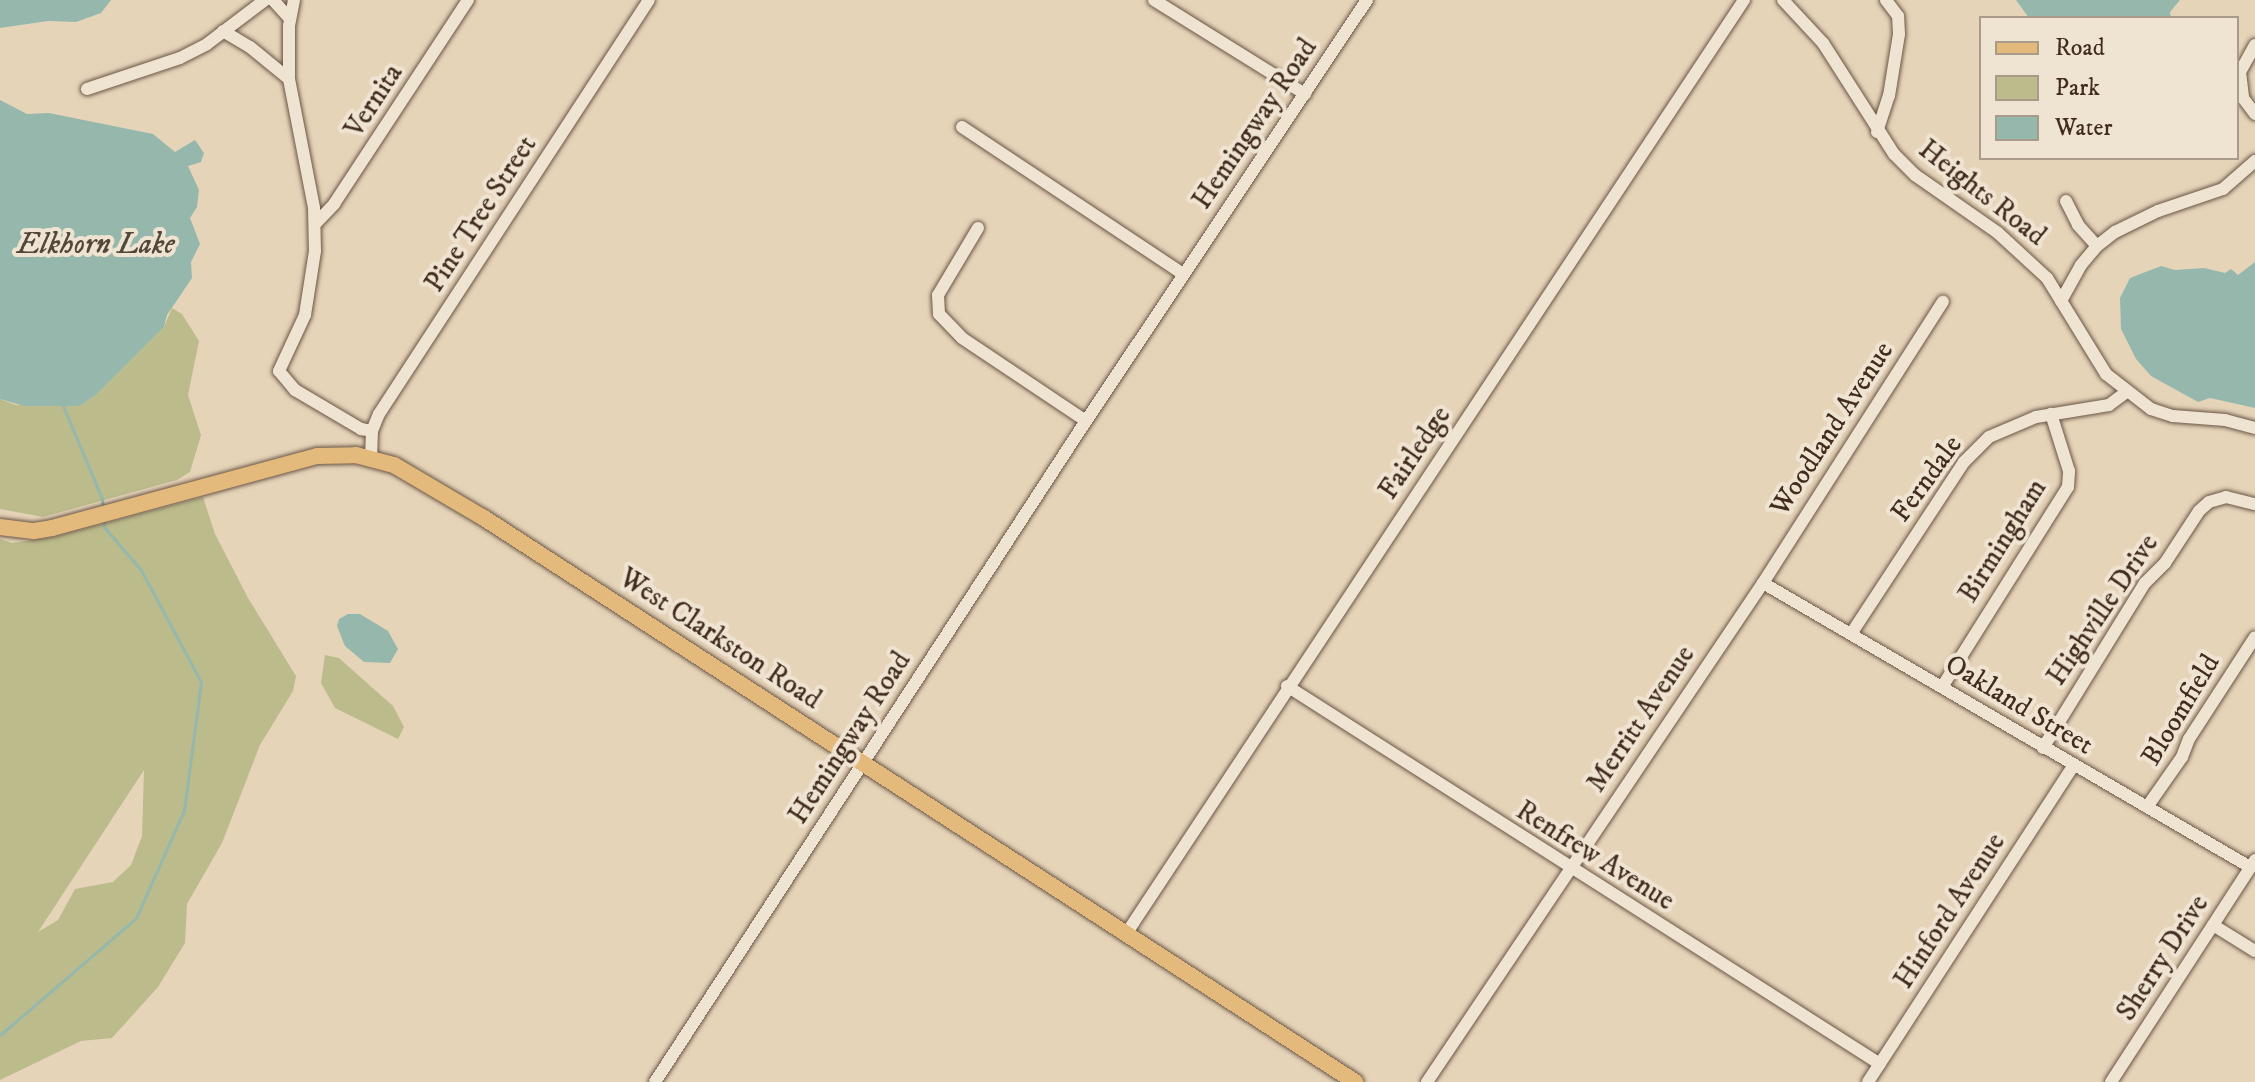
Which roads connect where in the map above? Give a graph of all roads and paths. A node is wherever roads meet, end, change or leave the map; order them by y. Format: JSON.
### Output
{"nodes":[{"id":1,"x":265,"y":0,"type":"edge"},
{"id":2,"x":273,"y":0,"type":"edge"},
{"id":3,"x":294,"y":0,"type":"edge"},
{"id":4,"x":468,"y":0,"type":"edge"},
{"id":5,"x":649,"y":0,"type":"edge"},
{"id":6,"x":1154,"y":0,"type":"edge"},
{"id":7,"x":1367,"y":0,"type":"edge"},
{"id":8,"x":1744,"y":0,"type":"edge"},
{"id":9,"x":1783,"y":0,"type":"edge"},
{"id":10,"x":1886,"y":0,"type":"edge"},
{"id":11,"x":290,"y":19,"type":"junction"},
{"id":12,"x":223,"y":31,"type":"junction"},
{"id":13,"x":2255,"y":45,"type":"edge"},
{"id":14,"x":289,"y":79,"type":"junction"},
{"id":15,"x":87,"y":89,"type":"dead end"},
{"id":16,"x":1305,"y":94,"type":"junction"},
{"id":17,"x":2255,"y":114,"type":"edge"},
{"id":18,"x":962,"y":127,"type":"dead end"},
{"id":19,"x":1877,"y":132,"type":"junction"},
{"id":20,"x":2255,"y":161,"type":"edge"},
{"id":21,"x":2066,"y":201,"type":"dead end"},
{"id":22,"x":315,"y":224,"type":"junction"},
{"id":23,"x":978,"y":228,"type":"dead end"},
{"id":24,"x":2097,"y":246,"type":"junction"},
{"id":25,"x":1183,"y":274,"type":"junction"},
{"id":26,"x":2061,"y":301,"type":"junction"},
{"id":27,"x":1943,"y":302,"type":"dead end"},
{"id":28,"x":2126,"y":392,"type":"junction"},
{"id":29,"x":2051,"y":414,"type":"junction"},
{"id":30,"x":1086,"y":421,"type":"junction"},
{"id":31,"x":2255,"y":428,"type":"edge"},
{"id":32,"x":372,"y":431,"type":"junction"},
{"id":33,"x":371,"y":459,"type":"junction"},
{"id":34,"x":2255,"y":504,"type":"edge"},
{"id":35,"x":0,"y":527,"type":"edge"},
{"id":36,"x":1763,"y":583,"type":"junction"},
{"id":37,"x":1851,"y":634,"type":"junction"},
{"id":38,"x":2255,"y":637,"type":"edge"},
{"id":39,"x":1287,"y":686,"type":"junction"},
{"id":40,"x":1942,"y":687,"type":"junction"},
{"id":41,"x":2043,"y":748,"type":"junction"},
{"id":42,"x":862,"y":763,"type":"junction"},
{"id":43,"x":2073,"y":766,"type":"junction"},
{"id":44,"x":2147,"y":807,"type":"junction"},
{"id":45,"x":2253,"y":864,"type":"edge"},
{"id":46,"x":1570,"y":867,"type":"junction"},
{"id":47,"x":2213,"y":925,"type":"junction"},
{"id":48,"x":1126,"y":934,"type":"junction"},
{"id":49,"x":2255,"y":951,"type":"edge"},
{"id":50,"x":1880,"y":1064,"type":"junction"},
{"id":51,"x":655,"y":1082,"type":"edge"},
{"id":52,"x":1355,"y":1082,"type":"edge"},
{"id":53,"x":1427,"y":1082,"type":"edge"},
{"id":54,"x":1868,"y":1082,"type":"edge"},
{"id":55,"x":2111,"y":1082,"type":"edge"}],
"edges":[{"from":1,"to":12,"type":"street"},
{"from":2,"to":11,"type":"street"},
{"from":3,"to":11,"type":"street"},
{"from":4,"to":22,"type":"street","name":"Vernita"},
{"from":5,"to":32,"type":"street","name":"Pine Tree Street"},
{"from":6,"to":16,"type":"street"},
{"from":7,"to":16,"type":"street","name":"Hemingway Road"},
{"from":8,"to":39,"type":"street","name":"Fairledge"},
{"from":9,"to":19,"type":"street","name":"Heights Road"},
{"from":10,"to":19,"type":"street"},
{"from":11,"to":14,"type":"street"},
{"from":12,"to":14,"type":"street"},
{"from":12,"to":15,"type":"street"},
{"from":13,"to":17,"type":"street"},
{"from":14,"to":22,"type":"street"},
{"from":16,"to":25,"type":"street","name":"Hemingway Road"},
{"from":18,"to":25,"type":"street"},
{"from":19,"to":26,"type":"street","name":"Heights Road"},
{"from":20,"to":24,"type":"street"},
{"from":21,"to":24,"type":"street"},
{"from":22,"to":32,"type":"street"},
{"from":23,"to":30,"type":"street"},
{"from":24,"to":26,"type":"street"},
{"from":25,"to":30,"type":"street","name":"Hemingway Road"},
{"from":26,"to":28,"type":"street","name":"Heights Road"},
{"from":27,"to":36,"type":"street","name":"Woodland Avenue"},
{"from":28,"to":29,"type":"street","name":"Ferndale"},
{"from":28,"to":31,"type":"street","name":"Heights Road"},
{"from":29,"to":37,"type":"street","name":"Ferndale"},
{"from":29,"to":40,"type":"street","name":"Birmingham"},
{"from":30,"to":42,"type":"street","name":"Hemingway Road"},
{"from":32,"to":33,"type":"street","name":"Pine Tree Street"},
{"from":33,"to":35,"type":"main road","name":"West Clarkston Road"},
{"from":33,"to":42,"type":"main road","name":"West Clarkston Road"},
{"from":34,"to":41,"type":"street","name":"Highville Drive"},
{"from":36,"to":37,"type":"street","name":"Oakland Street"},
{"from":36,"to":46,"type":"street","name":"Merritt Avenue"},
{"from":37,"to":40,"type":"street","name":"Oakland Street"},
{"from":38,"to":44,"type":"street","name":"Bloomfield"},
{"from":39,"to":46,"type":"street","name":"Renfrew Avenue"},
{"from":39,"to":48,"type":"street","name":"Fairledge"},
{"from":40,"to":41,"type":"street","name":"Oakland Street"},
{"from":41,"to":43,"type":"street","name":"Oakland Street"},
{"from":42,"to":48,"type":"main road","name":"West Clarkston Road"},
{"from":42,"to":51,"type":"street","name":"Hemingway Road"},
{"from":43,"to":44,"type":"street","name":"Oakland Street"},
{"from":43,"to":50,"type":"street","name":"Hinford Avenue"},
{"from":44,"to":45,"type":"street","name":"Oakland Street"},
{"from":45,"to":47,"type":"street","name":"Sherry Drive"},
{"from":46,"to":50,"type":"street","name":"Renfrew Avenue"},
{"from":46,"to":53,"type":"street","name":"Merritt Avenue"},
{"from":47,"to":49,"type":"street"},
{"from":47,"to":55,"type":"street","name":"Sherry Drive"},
{"from":48,"to":52,"type":"main road","name":"West Clarkston Road"},
{"from":50,"to":54,"type":"street","name":"Hinford Avenue"}]}
